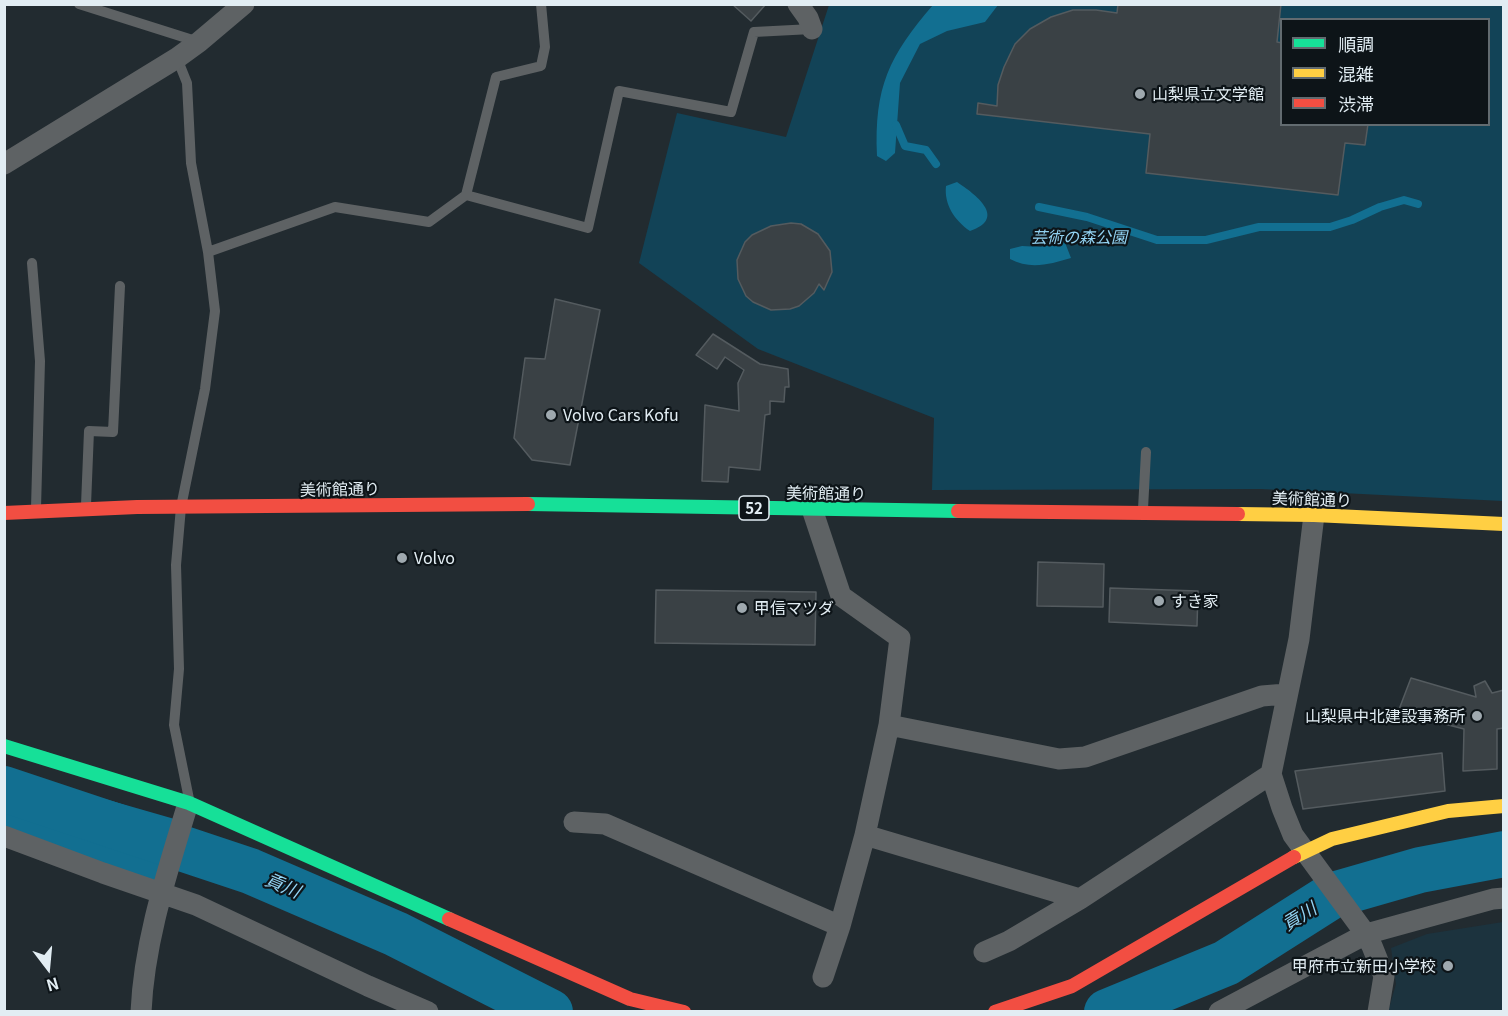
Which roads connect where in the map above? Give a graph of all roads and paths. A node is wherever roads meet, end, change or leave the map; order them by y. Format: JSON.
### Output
{"nodes":[{"id":1,"x":79,"y":4,"type":"edge"},
{"id":2,"x":244,"y":4,"type":"edge"},
{"id":3,"x":541,"y":4,"type":"edge"},
{"id":4,"x":798,"y":4,"type":"edge"},
{"id":5,"x":812,"y":29,"type":"joint"},
{"id":6,"x":199,"y":42,"type":"junction"},
{"id":7,"x":177,"y":58,"type":"junction"},
{"id":8,"x":4,"y":164,"type":"edge"},
{"id":9,"x":466,"y":195,"type":"junction"},
{"id":10,"x":208,"y":252,"type":"junction"},
{"id":11,"x":32,"y":263,"type":"dead end"},
{"id":12,"x":120,"y":286,"type":"dead end"},
{"id":13,"x":1146,"y":452,"type":"dead end"},
{"id":14,"x":181,"y":507,"type":"junction"},
{"id":15,"x":86,"y":508,"type":"junction"},
{"id":16,"x":812,"y":509,"type":"junction"},
{"id":17,"x":36,"y":511,"type":"junction"},
{"id":18,"x":1143,"y":512,"type":"junction"},
{"id":19,"x":4,"y":513,"type":"edge"},
{"id":20,"x":1314,"y":515,"type":"junction"},
{"id":21,"x":1503,"y":524,"type":"edge"},
{"id":22,"x":1286,"y":694,"type":"junction"},
{"id":23,"x":889,"y":725,"type":"junction"},
{"id":24,"x":4,"y":747,"type":"edge"},
{"id":25,"x":1271,"y":774,"type":"junction"},
{"id":26,"x":188,"y":806,"type":"junction"},
{"id":27,"x":1503,"y":806,"type":"edge"},
{"id":28,"x":574,"y":822,"type":"dead end"},
{"id":29,"x":865,"y":835,"type":"junction"},
{"id":30,"x":4,"y":836,"type":"edge"},
{"id":31,"x":1308,"y":854,"type":"junction"},
{"id":32,"x":162,"y":890,"type":"junction"},
{"id":33,"x":1080,"y":898,"type":"junction"},
{"id":34,"x":1503,"y":898,"type":"edge"},
{"id":35,"x":840,"y":926,"type":"junction"},
{"id":36,"x":1364,"y":931,"type":"junction"},
{"id":37,"x":984,"y":952,"type":"dead end"},
{"id":38,"x":823,"y":977,"type":"dead end"},
{"id":39,"x":141,"y":1011,"type":"edge"},
{"id":40,"x":428,"y":1011,"type":"edge"},
{"id":41,"x":684,"y":1011,"type":"edge"},
{"id":42,"x":994,"y":1011,"type":"edge"},
{"id":43,"x":1219,"y":1011,"type":"edge"},
{"id":44,"x":1378,"y":1011,"type":"edge"}],
"edges":[{"from":1,"to":6,"type":"lane"},
{"from":2,"to":6,"type":"street"},
{"from":3,"to":9,"type":"lane"},
{"from":4,"to":5,"type":"street"},
{"from":5,"to":9,"type":"lane"},
{"from":6,"to":7,"type":"street"},
{"from":7,"to":8,"type":"street"},
{"from":7,"to":10,"type":"lane"},
{"from":9,"to":10,"type":"lane"},
{"from":10,"to":14,"type":"lane"},
{"from":11,"to":17,"type":"lane"},
{"from":12,"to":15,"type":"lane"},
{"from":13,"to":18,"type":"lane"},
{"from":14,"to":15,"type":"main road","name":"美術館通り","number":"52"},
{"from":14,"to":16,"type":"main road","name":"美術館通り","number":"52"},
{"from":14,"to":26,"type":"lane"},
{"from":15,"to":17,"type":"main road","name":"美術館通り","number":"52"},
{"from":16,"to":18,"type":"main road","name":"美術館通り","number":"52"},
{"from":16,"to":23,"type":"street"},
{"from":17,"to":19,"type":"main road","name":"美術館通り","number":"52"},
{"from":18,"to":20,"type":"main road","name":"美術館通り","number":"52"},
{"from":20,"to":21,"type":"main road","name":"美術館通り","number":"52"},
{"from":20,"to":22,"type":"street"},
{"from":22,"to":23,"type":"street"},
{"from":22,"to":25,"type":"street"},
{"from":23,"to":29,"type":"street"},
{"from":24,"to":26,"type":"main road"},
{"from":25,"to":31,"type":"street"},
{"from":25,"to":33,"type":"street"},
{"from":26,"to":32,"type":"street"},
{"from":26,"to":41,"type":"main road"},
{"from":27,"to":31,"type":"main road"},
{"from":28,"to":35,"type":"street"},
{"from":29,"to":33,"type":"street"},
{"from":29,"to":35,"type":"street"},
{"from":30,"to":32,"type":"street"},
{"from":31,"to":36,"type":"street"},
{"from":31,"to":42,"type":"main road"},
{"from":32,"to":39,"type":"street"},
{"from":32,"to":40,"type":"street"},
{"from":33,"to":37,"type":"street"},
{"from":34,"to":36,"type":"street"},
{"from":35,"to":38,"type":"street"},
{"from":36,"to":43,"type":"street"},
{"from":36,"to":44,"type":"street"}]}
